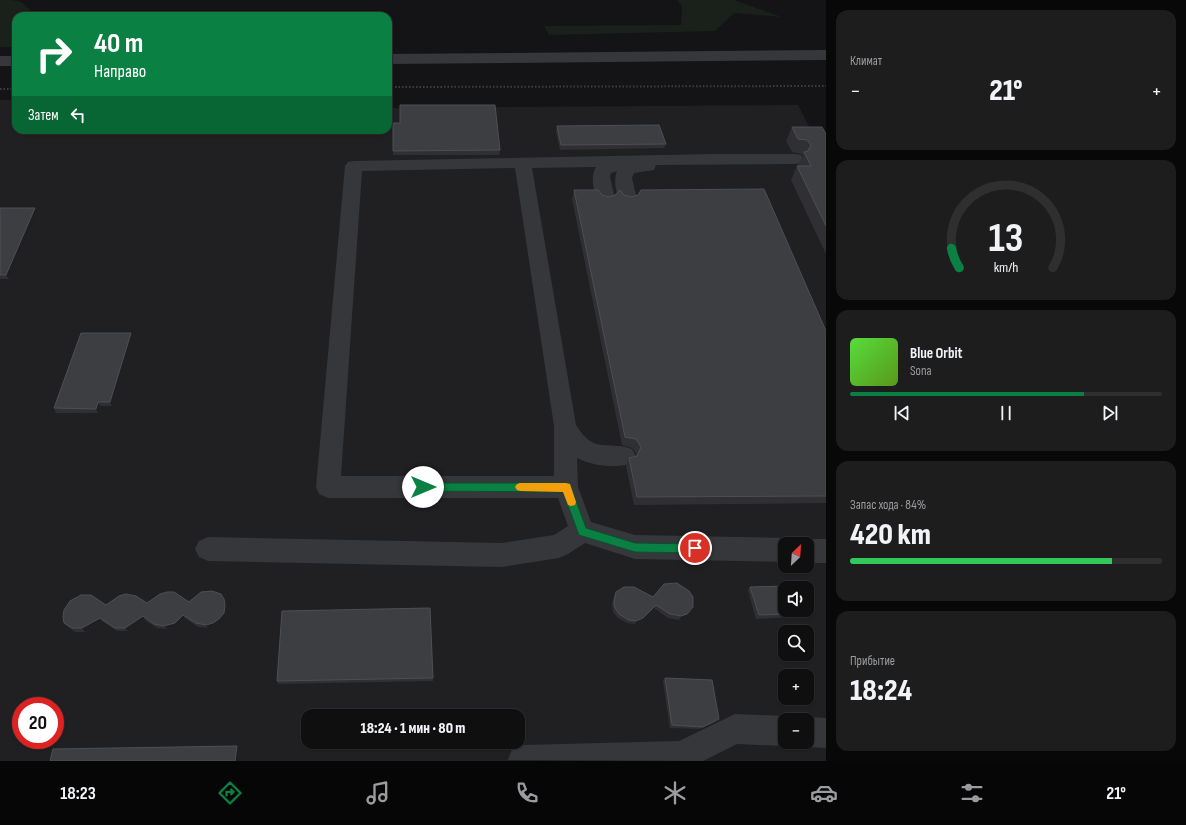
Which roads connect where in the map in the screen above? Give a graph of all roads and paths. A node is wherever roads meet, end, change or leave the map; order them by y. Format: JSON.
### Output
{"nodes":[{"id":1,"x":826,"y":55,"type":"edge"},
{"id":2,"x":392,"y":59,"type":"edge"},
{"id":3,"x":0,"y":61,"type":"edge"},
{"id":4,"x":12,"y":61,"type":"edge"},
{"id":5,"x":826,"y":86,"type":"edge"},
{"id":6,"x":392,"y":88,"type":"edge"},
{"id":7,"x":0,"y":89,"type":"edge"},
{"id":8,"x":12,"y":89,"type":"edge"},
{"id":9,"x":523,"y":164,"type":"junction"},
{"id":10,"x":636,"y":166,"type":"junction"},
{"id":11,"x":606,"y":199,"type":"edge"},
{"id":12,"x":628,"y":199,"type":"edge"},
{"id":13,"x":565,"y":426,"type":"junction"},
{"id":14,"x":624,"y":456,"type":"dead end"},
{"id":15,"x":566,"y":487,"type":"junction"},
{"id":16,"x":582,"y":531,"type":"junction"},
{"id":17,"x":208,"y":549,"type":"dead end"},
{"id":18,"x":778,"y":550,"type":"edge"},
{"id":19,"x":814,"y":551,"type":"edge"},
{"id":20,"x":826,"y":551,"type":"edge"},
{"id":21,"x":778,"y":731,"type":"edge"},
{"id":22,"x":814,"y":732,"type":"edge"},
{"id":23,"x":826,"y":733,"type":"edge"},
{"id":24,"x":523,"y":760,"type":"dead end"}],
"edges":[{"from":1,"to":2,"type":"street"},
{"from":3,"to":4,"type":"street"},
{"from":5,"to":6,"type":"path"},
{"from":7,"to":8,"type":"path"},
{"from":9,"to":10,"type":"street"},
{"from":9,"to":13,"type":"street"},
{"from":9,"to":15,"type":"street"},
{"from":10,"to":11,"type":"street"},
{"from":10,"to":12,"type":"street"},
{"from":13,"to":14,"type":"street"},
{"from":13,"to":15,"type":"street"},
{"from":15,"to":16,"type":"street"},
{"from":16,"to":17,"type":"street"},
{"from":16,"to":18,"type":"street"},
{"from":19,"to":20,"type":"street"},
{"from":21,"to":24,"type":"street"},
{"from":22,"to":23,"type":"street"}]}
